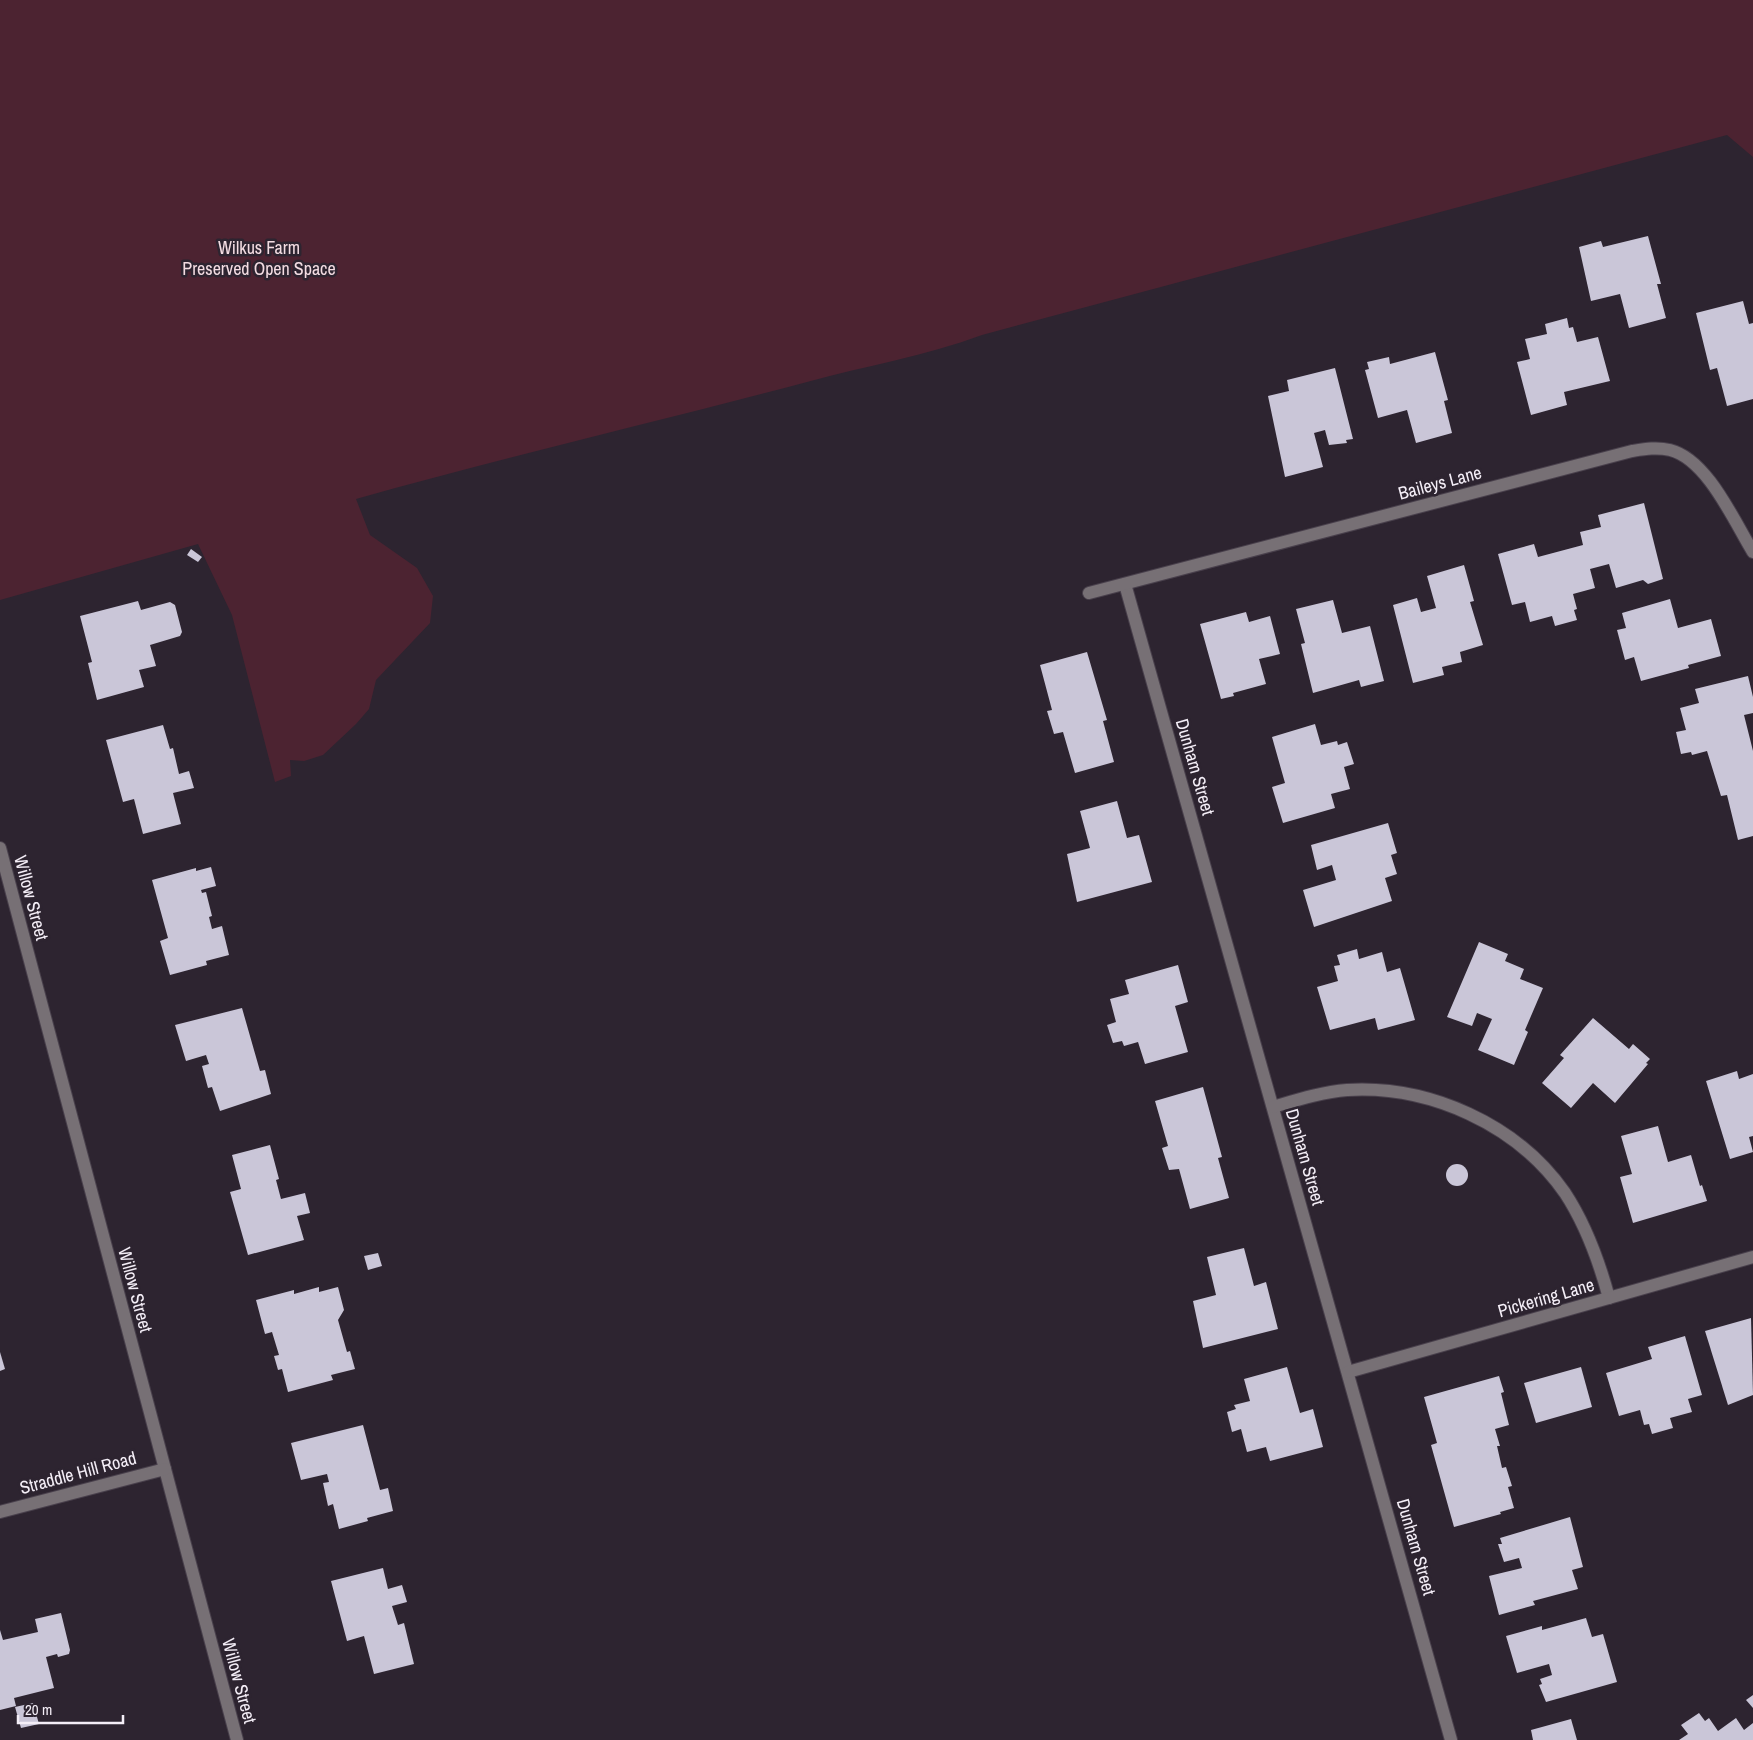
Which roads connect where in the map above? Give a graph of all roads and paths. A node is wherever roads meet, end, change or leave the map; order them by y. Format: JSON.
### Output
{"nodes":[{"id":1,"x":1753,"y":552,"type":"edge"},
{"id":2,"x":1125,"y":584,"type":"junction"},
{"id":3,"x":1089,"y":593,"type":"dead end"},
{"id":4,"x":0,"y":848,"type":"edge"},
{"id":5,"x":1273,"y":1107,"type":"junction"},
{"id":6,"x":1753,"y":1257,"type":"edge"},
{"id":7,"x":1609,"y":1298,"type":"junction"},
{"id":8,"x":1348,"y":1372,"type":"junction"},
{"id":9,"x":165,"y":1468,"type":"junction"},
{"id":10,"x":0,"y":1512,"type":"edge"},
{"id":11,"x":237,"y":1740,"type":"edge"},
{"id":12,"x":1451,"y":1740,"type":"edge"}],
"edges":[{"from":1,"to":2,"type":"street","name":"Baileys Lane"},
{"from":2,"to":3,"type":"street","name":"Baileys Lane"},
{"from":2,"to":5,"type":"street","name":"Dunham Street"},
{"from":4,"to":9,"type":"street","name":"Willow Street"},
{"from":5,"to":7,"type":"street"},
{"from":5,"to":8,"type":"street","name":"Dunham Street"},
{"from":6,"to":7,"type":"street","name":"Pickering Lane"},
{"from":7,"to":8,"type":"street","name":"Pickering Lane"},
{"from":8,"to":12,"type":"street","name":"Dunham Street"},
{"from":9,"to":10,"type":"street","name":"Straddle Hill Road"},
{"from":9,"to":11,"type":"street","name":"Willow Street"}]}
